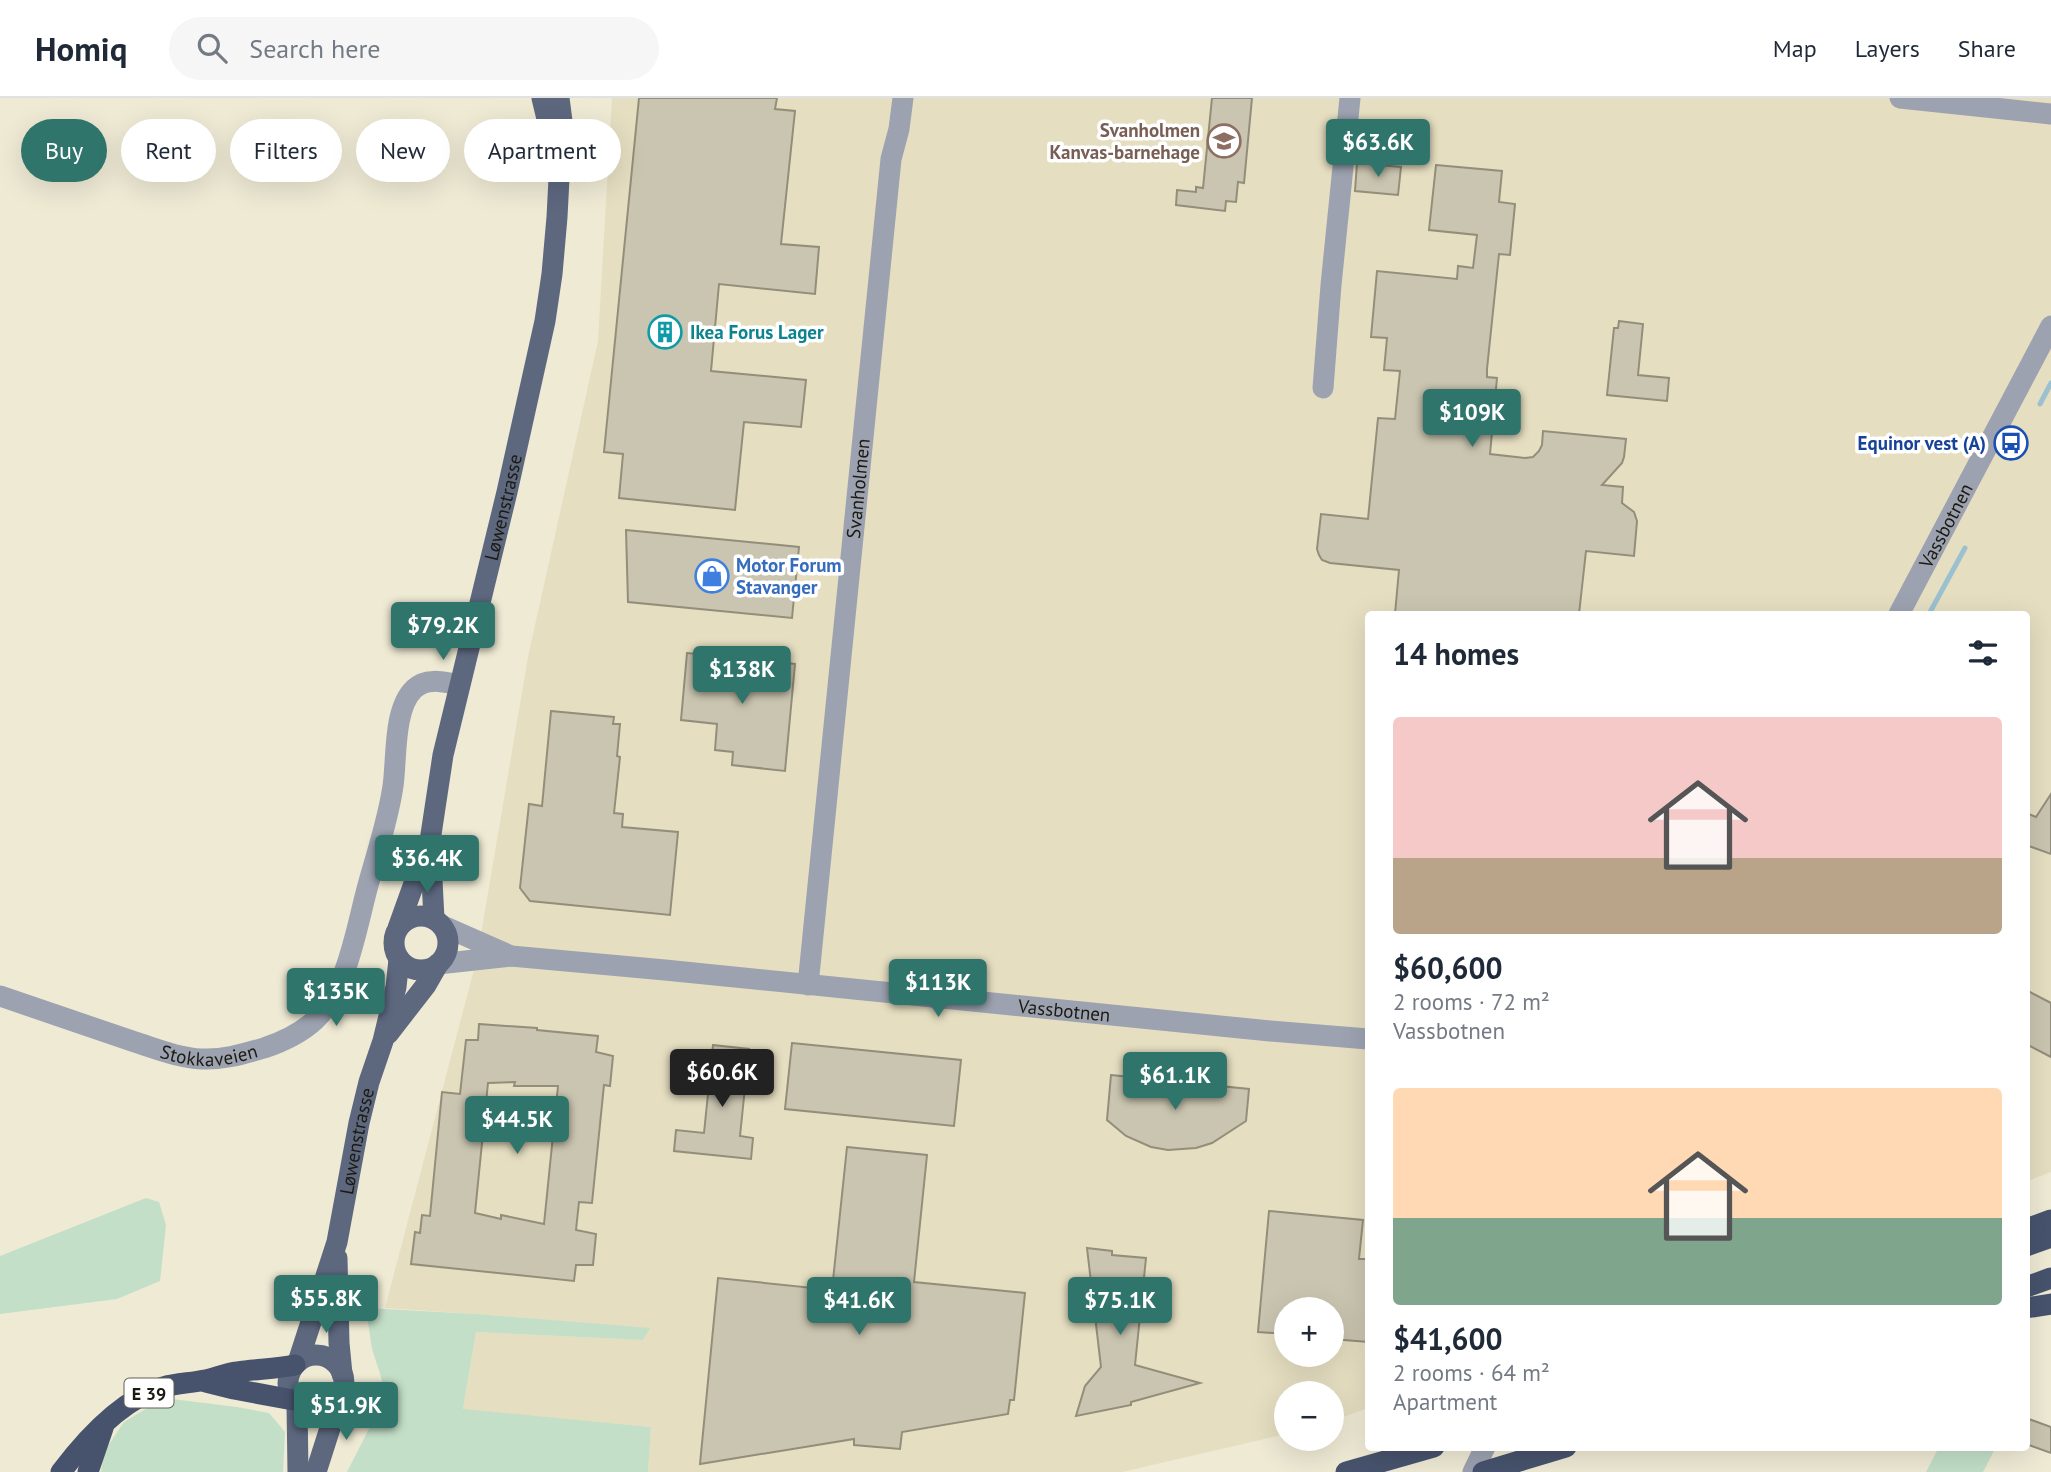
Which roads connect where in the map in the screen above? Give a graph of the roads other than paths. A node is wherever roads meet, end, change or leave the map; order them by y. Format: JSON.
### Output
{"nodes":[{"id":1,"x":542,"y":98,"type":"edge"},
{"id":2,"x":559,"y":98,"type":"edge"},
{"id":3,"x":890,"y":98,"type":"edge"},
{"id":4,"x":903,"y":98,"type":"edge"},
{"id":5,"x":1350,"y":98,"type":"edge"},
{"id":6,"x":1900,"y":98,"type":"edge"},
{"id":7,"x":2051,"y":114,"type":"edge"},
{"id":8,"x":547,"y":119,"type":"edge"},
{"id":9,"x":562,"y":119,"type":"edge"},
{"id":10,"x":891,"y":159,"type":"junction"},
{"id":11,"x":558,"y":182,"type":"edge"},
{"id":12,"x":2051,"y":326,"type":"edge"},
{"id":13,"x":1323,"y":388,"type":"dead end"},
{"id":14,"x":1901,"y":611,"type":"edge"},
{"id":15,"x":459,"y":685,"type":"junction"},
{"id":16,"x":430,"y":841,"type":"junction"},
{"id":17,"x":437,"y":922,"type":"junction"},
{"id":18,"x":398,"y":928,"type":"junction"},
{"id":19,"x":511,"y":956,"type":"junction"},
{"id":20,"x":399,"y":959,"type":"junction"},
{"id":21,"x":438,"y":964,"type":"junction"},
{"id":22,"x":808,"y":985,"type":"junction"},
{"id":23,"x":0,"y":996,"type":"edge"},
{"id":24,"x":1365,"y":1039,"type":"edge"},
{"id":25,"x":383,"y":1041,"type":"junction"},
{"id":26,"x":2051,"y":1220,"type":"edge"},
{"id":27,"x":2030,"y":1228,"type":"edge"},
{"id":28,"x":2051,"y":1237,"type":"edge"},
{"id":29,"x":337,"y":1242,"type":"junction"},
{"id":30,"x":2030,"y":1245,"type":"edge"},
{"id":31,"x":2051,"y":1278,"type":"edge"},
{"id":32,"x":2030,"y":1286,"type":"edge"},
{"id":33,"x":2051,"y":1304,"type":"edge"},
{"id":34,"x":2030,"y":1307,"type":"edge"},
{"id":35,"x":297,"y":1363,"type":"junction"},
{"id":36,"x":342,"y":1374,"type":"junction"},
{"id":37,"x":203,"y":1381,"type":"junction"},
{"id":38,"x":339,"y":1400,"type":"junction"},
{"id":39,"x":295,"y":1401,"type":"junction"},
{"id":40,"x":104,"y":1426,"type":"junction"},
{"id":41,"x":1420,"y":1451,"type":"edge"},
{"id":42,"x":1483,"y":1451,"type":"edge"},
{"id":43,"x":1553,"y":1451,"type":"edge"},
{"id":44,"x":61,"y":1472,"type":"edge"},
{"id":45,"x":88,"y":1472,"type":"edge"},
{"id":46,"x":298,"y":1472,"type":"edge"},
{"id":47,"x":316,"y":1472,"type":"edge"},
{"id":48,"x":1346,"y":1472,"type":"edge"},
{"id":49,"x":1473,"y":1472,"type":"edge"},
{"id":50,"x":1483,"y":1472,"type":"edge"}],
"edges":[{"from":1,"to":8,"type":"main road","name":"Løwenstrasse"},
{"from":2,"to":9,"type":"main road","name":"Løwenstrasse"},
{"from":3,"to":10,"type":"street","name":"Svanholmen"},
{"from":4,"to":10,"type":"street","name":"Svanholmen"},
{"from":5,"to":13,"type":"street"},
{"from":6,"to":7,"type":"street"},
{"from":10,"to":22,"type":"street","name":"Svanholmen"},
{"from":11,"to":15,"type":"main road","name":"Løwenstrasse"},
{"from":12,"to":14,"type":"street","name":"Vassbotnen"},
{"from":15,"to":16,"type":"main road","name":"Løwenstrasse"},
{"from":15,"to":23,"type":"street","name":"Stokkaveien"},
{"from":16,"to":17,"type":"main road","name":"Løwenstrasse"},
{"from":16,"to":18,"type":"main road","name":"Løwenstrasse"},
{"from":17,"to":18,"type":"main road"},
{"from":17,"to":19,"type":"street","name":"Vassbotnen"},
{"from":17,"to":21,"type":"main road"},
{"from":18,"to":20,"type":"main road"},
{"from":19,"to":21,"type":"street","name":"Vassbotnen"},
{"from":19,"to":22,"type":"street","name":"Vassbotnen"},
{"from":20,"to":21,"type":"main road"},
{"from":20,"to":25,"type":"main road","name":"Løwenstrasse"},
{"from":21,"to":25,"type":"main road","name":"Løwenstrasse"},
{"from":22,"to":24,"type":"street","name":"Vassbotnen"},
{"from":25,"to":29,"type":"main road","name":"Løwenstrasse"},
{"from":26,"to":27,"type":"highway"},
{"from":28,"to":30,"type":"highway"},
{"from":29,"to":35,"type":"main road","name":"Løwenstrasse"},
{"from":29,"to":36,"type":"main road","name":"Løwenstrasse"},
{"from":31,"to":32,"type":"highway"},
{"from":33,"to":34,"type":"highway"},
{"from":35,"to":36,"type":"main road"},
{"from":35,"to":37,"type":"highway","number":"E 39"},
{"from":35,"to":39,"type":"main road"},
{"from":36,"to":38,"type":"main road"},
{"from":37,"to":39,"type":"highway","number":"E 39"},
{"from":37,"to":40,"type":"highway","number":"E 39"},
{"from":38,"to":39,"type":"main road"},
{"from":38,"to":47,"type":"main road"},
{"from":39,"to":46,"type":"main road"},
{"from":40,"to":44,"type":"highway","number":"E 39"},
{"from":40,"to":45,"type":"highway","number":"E 39"},
{"from":41,"to":48,"type":"highway"},
{"from":42,"to":49,"type":"street"},
{"from":43,"to":50,"type":"highway"}]}
